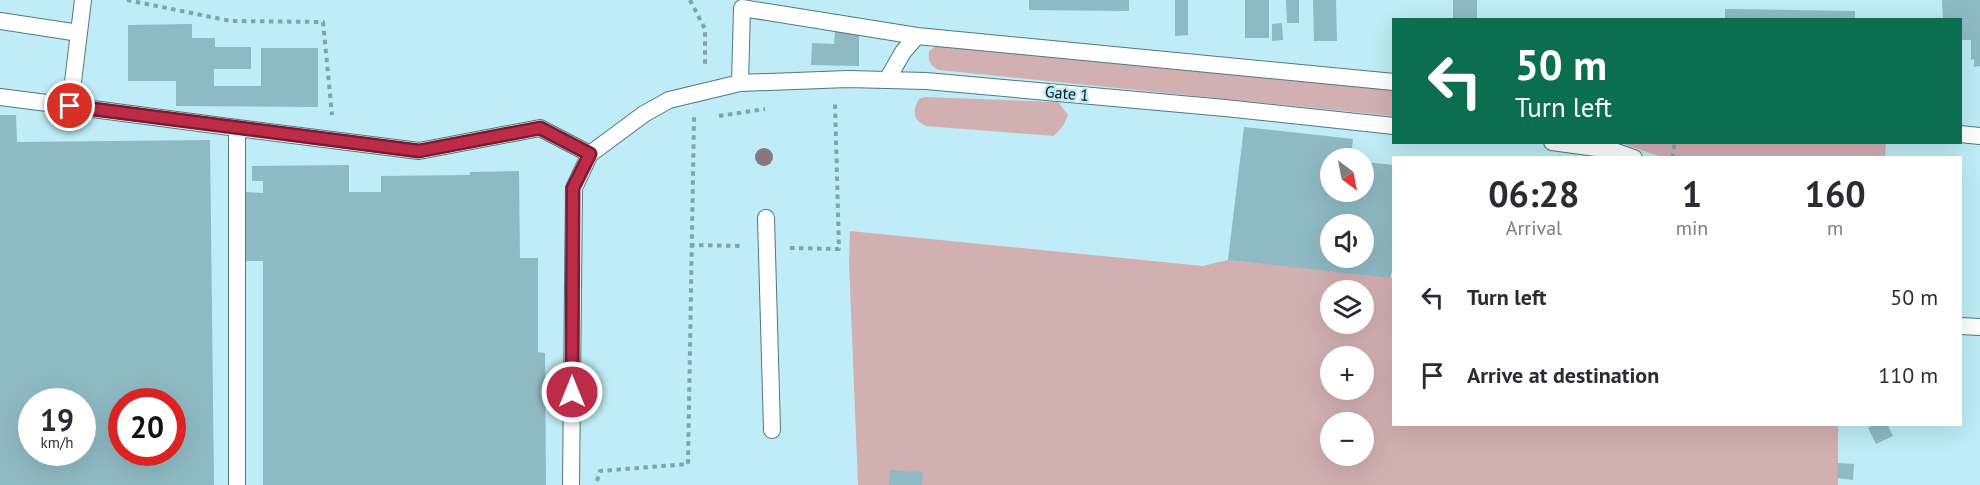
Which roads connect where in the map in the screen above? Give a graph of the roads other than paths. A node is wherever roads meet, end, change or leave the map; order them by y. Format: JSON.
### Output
{"nodes":[{"id":1,"x":83,"y":0,"type":"edge"},
{"id":2,"x":0,"y":21,"type":"edge"},
{"id":3,"x":79,"y":33,"type":"junction"},
{"id":4,"x":917,"y":36,"type":"junction"},
{"id":5,"x":887,"y":80,"type":"junction"},
{"id":6,"x":1392,"y":82,"type":"edge"},
{"id":7,"x":740,"y":83,"type":"junction"},
{"id":8,"x":0,"y":97,"type":"edge"},
{"id":9,"x":70,"y":106,"type":"junction"},
{"id":10,"x":1392,"y":126,"type":"edge"},
{"id":11,"x":237,"y":128,"type":"junction"},
{"id":12,"x":1962,"y":135,"type":"edge"},
{"id":13,"x":1980,"y":136,"type":"edge"},
{"id":14,"x":1567,"y":144,"type":"edge"},
{"id":15,"x":590,"y":154,"type":"junction"},
{"id":16,"x":1628,"y":156,"type":"edge"},
{"id":17,"x":766,"y":218,"type":"dead end"},
{"id":18,"x":1962,"y":326,"type":"edge"},
{"id":19,"x":1980,"y":327,"type":"edge"},
{"id":20,"x":772,"y":430,"type":"dead end"},
{"id":21,"x":237,"y":485,"type":"edge"},
{"id":22,"x":571,"y":485,"type":"edge"}],
"edges":[{"from":1,"to":3,"type":"lane"},
{"from":2,"to":3,"type":"lane"},
{"from":3,"to":9,"type":"lane"},
{"from":4,"to":5,"type":"lane"},
{"from":4,"to":6,"type":"lane"},
{"from":4,"to":7,"type":"lane"},
{"from":5,"to":7,"type":"lane","name":"Gate 1"},
{"from":5,"to":10,"type":"lane","name":"Gate 1"},
{"from":7,"to":15,"type":"lane","name":"Gate 1"},
{"from":8,"to":9,"type":"lane"},
{"from":9,"to":11,"type":"lane"},
{"from":11,"to":15,"type":"lane"},
{"from":11,"to":21,"type":"lane"},
{"from":12,"to":13,"type":"lane"},
{"from":14,"to":16,"type":"lane"},
{"from":15,"to":22,"type":"lane"},
{"from":17,"to":20,"type":"lane"},
{"from":18,"to":19,"type":"lane"}]}
